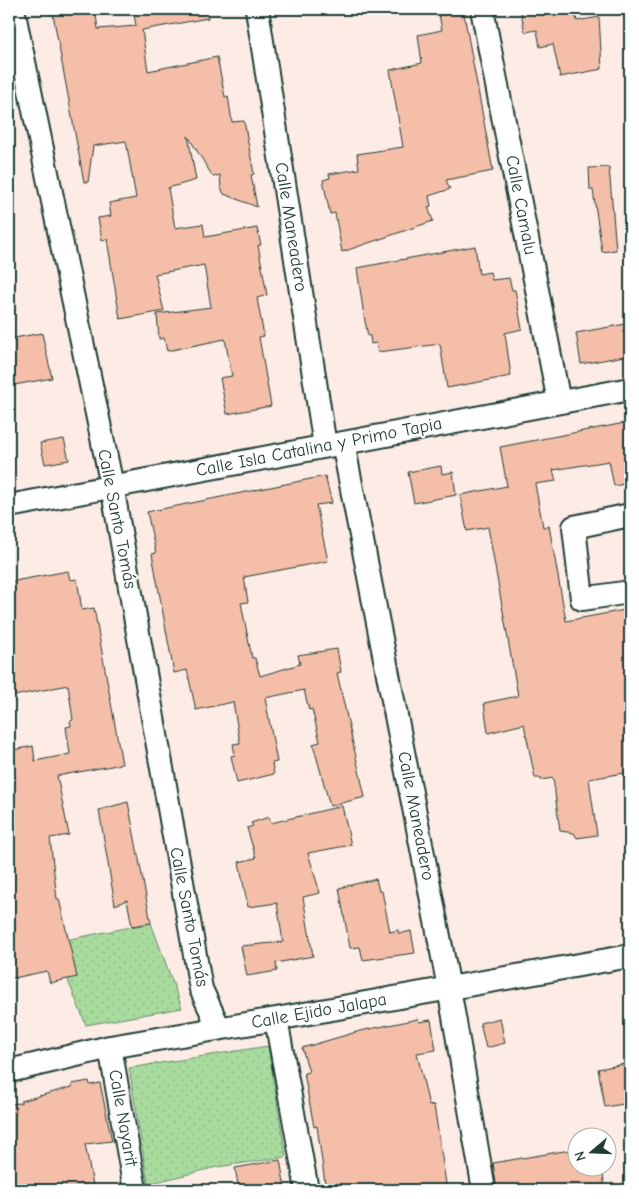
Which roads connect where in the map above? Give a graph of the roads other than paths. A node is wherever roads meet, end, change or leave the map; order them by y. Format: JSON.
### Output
{"nodes":[{"id":1,"x":13,"y":9,"type":"edge"},
{"id":2,"x":257,"y":9,"type":"edge"},
{"id":3,"x":482,"y":9,"type":"edge"},
{"id":4,"x":630,"y":388,"type":"edge"},
{"id":5,"x":559,"y":402,"type":"junction"},
{"id":6,"x":334,"y":444,"type":"junction"},
{"id":7,"x":112,"y":486,"type":"junction"},
{"id":8,"x":9,"y":506,"type":"edge"},
{"id":9,"x":630,"y":515,"type":"edge"},
{"id":10,"x":630,"y":592,"type":"edge"},
{"id":11,"x":630,"y":956,"type":"edge"},
{"id":12,"x":449,"y":988,"type":"junction"},
{"id":13,"x":276,"y":1019,"type":"junction"},
{"id":14,"x":219,"y":1028,"type":"junction"},
{"id":15,"x":110,"y":1046,"type":"junction"},
{"id":16,"x":9,"y":1072,"type":"edge"},
{"id":17,"x":135,"y":1190,"type":"edge"},
{"id":18,"x":306,"y":1190,"type":"edge"},
{"id":19,"x":484,"y":1190,"type":"edge"}],
"edges":[{"from":1,"to":7,"type":"street","name":"Calle Santo Tomás"},
{"from":2,"to":6,"type":"street","name":"Calle Maneadero"},
{"from":3,"to":5,"type":"street","name":"Calle Camalu"},
{"from":4,"to":5,"type":"street","name":"Calle Isla Catalina y Primo Tapia"},
{"from":5,"to":6,"type":"street","name":"Calle Isla Catalina y Primo Tapia"},
{"from":6,"to":7,"type":"street","name":"Calle Isla Catalina y Primo Tapia"},
{"from":6,"to":12,"type":"street","name":"Calle Maneadero"},
{"from":7,"to":8,"type":"street","name":"Calle Isla Catalina y Primo Tapia"},
{"from":7,"to":14,"type":"street","name":"Calle Santo Tomás"},
{"from":9,"to":10,"type":"street"},
{"from":11,"to":12,"type":"street","name":"Calle Ejido Jalapa"},
{"from":12,"to":13,"type":"street","name":"Calle Ejido Jalapa"},
{"from":12,"to":19,"type":"street","name":"Calle Maneadero"},
{"from":13,"to":14,"type":"street","name":"Calle Ejido Jalapa"},
{"from":13,"to":18,"type":"street"},
{"from":14,"to":15,"type":"street","name":"Calle Ejido Jalapa"},
{"from":15,"to":16,"type":"street","name":"Calle Ejido Jalapa"},
{"from":15,"to":17,"type":"street","name":"Calle Nayarit"}]}
